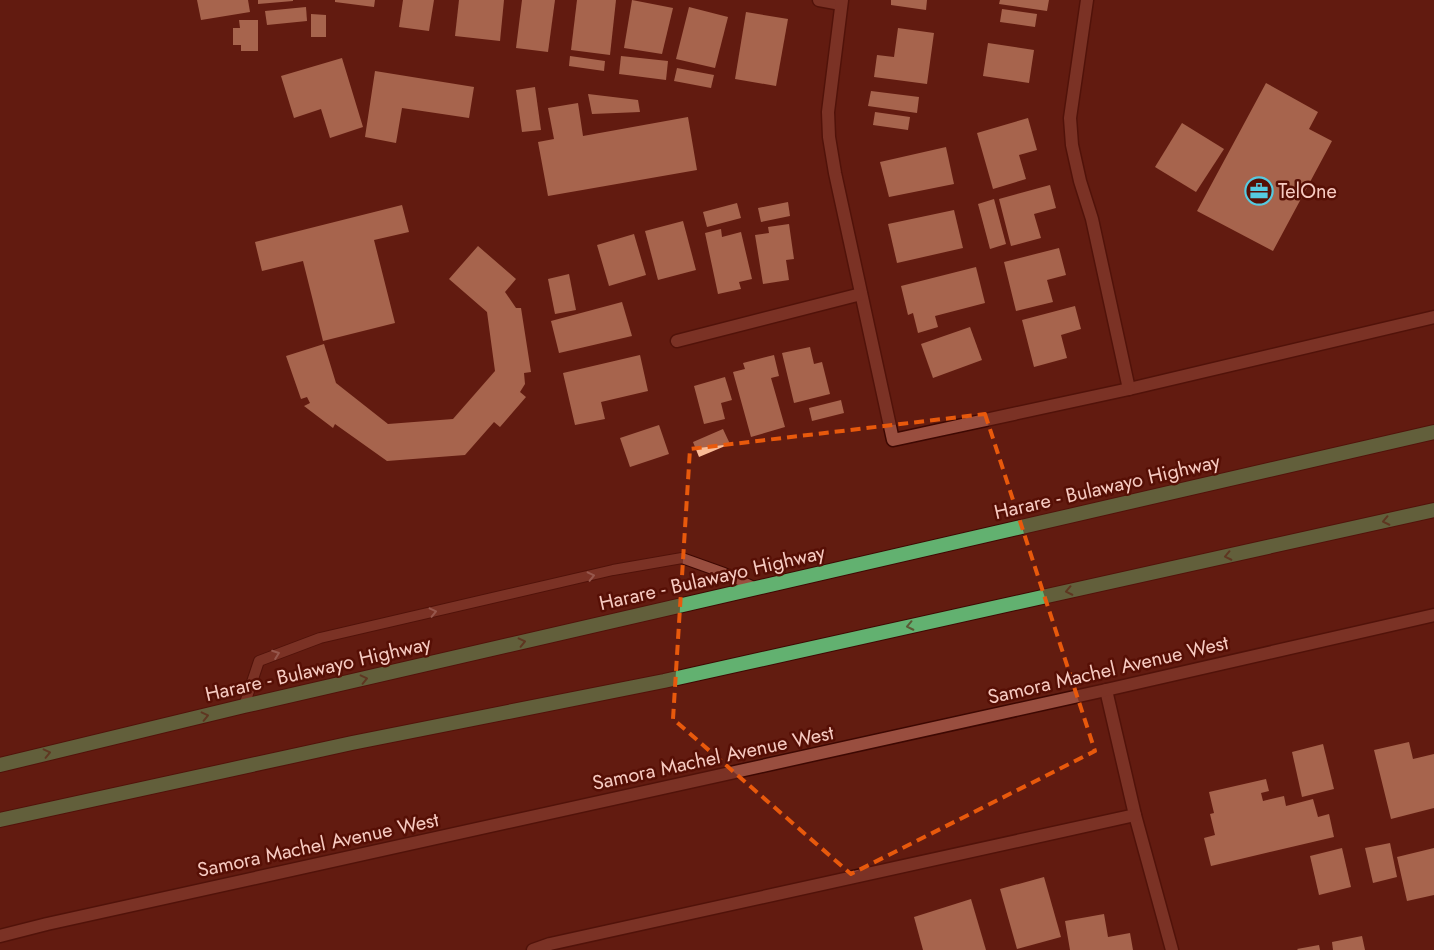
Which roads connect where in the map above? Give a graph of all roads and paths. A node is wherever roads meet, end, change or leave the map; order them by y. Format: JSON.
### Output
{"nodes":[{"id":1,"x":819,"y":0,"type":"edge"},
{"id":2,"x":1087,"y":0,"type":"edge"},
{"id":3,"x":842,"y":2,"type":"edge"},
{"id":4,"x":861,"y":294,"type":"junction"},
{"id":5,"x":1434,"y":317,"type":"edge"},
{"id":6,"x":677,"y":341,"type":"dead end"},
{"id":7,"x":1129,"y":389,"type":"junction"},
{"id":8,"x":1434,"y":432,"type":"edge"},
{"id":9,"x":1434,"y":510,"type":"edge"},
{"id":10,"x":756,"y":588,"type":"junction"},
{"id":11,"x":1434,"y":616,"type":"edge"},
{"id":12,"x":1106,"y":690,"type":"junction"},
{"id":13,"x":244,"y":706,"type":"junction"},
{"id":14,"x":0,"y":765,"type":"edge"},
{"id":15,"x":1135,"y":815,"type":"junction"},
{"id":16,"x":0,"y":820,"type":"edge"},
{"id":17,"x":0,"y":936,"type":"edge"},
{"id":18,"x":532,"y":950,"type":"edge"},
{"id":19,"x":1172,"y":950,"type":"edge"}],
"edges":[{"from":1,"to":3,"type":"street"},
{"from":2,"to":7,"type":"street"},
{"from":3,"to":4,"type":"street"},
{"from":4,"to":6,"type":"street"},
{"from":4,"to":7,"type":"street"},
{"from":5,"to":7,"type":"street"},
{"from":8,"to":10,"type":"highway","name":"Harare - Bulawayo Highway"},
{"from":9,"to":16,"type":"highway","one_way":true},
{"from":13,"to":10,"type":"highway","name":"Harare - Bulawayo Highway","one_way":true},
{"from":13,"to":10,"type":"lane","one_way":true},
{"from":11,"to":12,"type":"street","name":"Samora Machel Avenue West"},
{"from":12,"to":15,"type":"street"},
{"from":12,"to":17,"type":"street","name":"Samora Machel Avenue West"},
{"from":14,"to":13,"type":"highway","name":"Harare - Bulawayo Highway","one_way":true},
{"from":15,"to":18,"type":"street"},
{"from":15,"to":19,"type":"street"}]}
